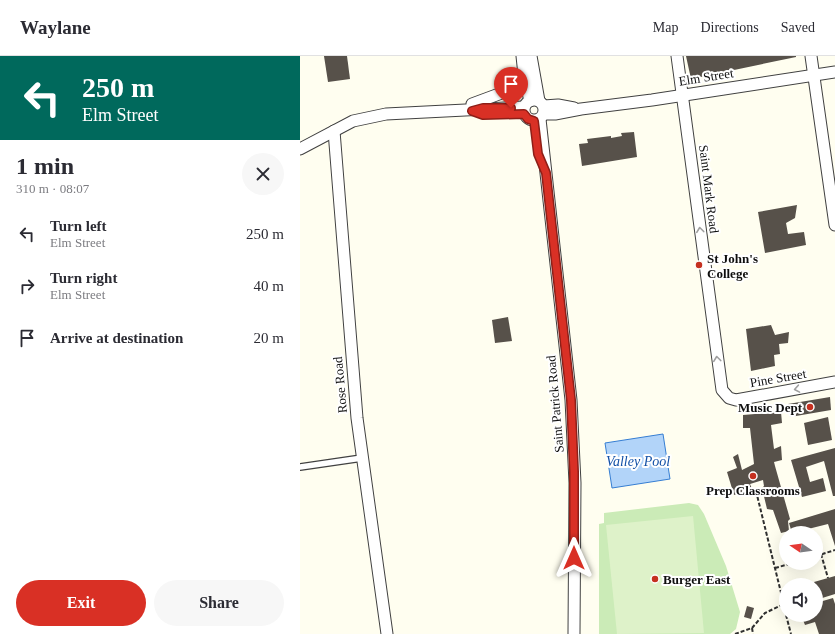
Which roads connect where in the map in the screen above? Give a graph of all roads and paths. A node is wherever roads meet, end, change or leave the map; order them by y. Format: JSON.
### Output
{"nodes":[{"id":1,"x":522,"y":56,"type":"edge"},
{"id":2,"x":531,"y":56,"type":"edge"},
{"id":3,"x":677,"y":56,"type":"edge"},
{"id":4,"x":810,"y":56,"type":"edge"},
{"id":5,"x":835,"y":72,"type":"edge"},
{"id":6,"x":524,"y":75,"type":"junction"},
{"id":7,"x":814,"y":75,"type":"junction"},
{"id":8,"x":683,"y":95,"type":"junction"},
{"id":9,"x":535,"y":110,"type":"junction"},
{"id":10,"x":450,"y":111,"type":"junction"},
{"id":11,"x":334,"y":131,"type":"junction"},
{"id":12,"x":300,"y":148,"type":"edge"},
{"id":13,"x":835,"y":225,"type":"edge"},
{"id":14,"x":835,"y":382,"type":"edge"},
{"id":15,"x":726,"y":396,"type":"joint"},
{"id":16,"x":362,"y":458,"type":"junction"},
{"id":17,"x":300,"y":467,"type":"edge"},
{"id":18,"x":756,"y":492,"type":"dead end"},
{"id":19,"x":835,"y":550,"type":"edge"},
{"id":20,"x":823,"y":553,"type":"edge"},
{"id":21,"x":823,"y":561,"type":"edge"},
{"id":22,"x":779,"y":567,"type":"edge"},
{"id":23,"x":775,"y":568,"type":"junction"},
{"id":24,"x":828,"y":578,"type":"dead end"},
{"id":25,"x":779,"y":584,"type":"edge"},
{"id":26,"x":779,"y":607,"type":"edge"},
{"id":27,"x":788,"y":622,"type":"edge"},
{"id":28,"x":752,"y":628,"type":"junction"},
{"id":29,"x":387,"y":634,"type":"edge"},
{"id":30,"x":574,"y":634,"type":"edge"},
{"id":31,"x":735,"y":634,"type":"edge"},
{"id":32,"x":753,"y":634,"type":"edge"},
{"id":33,"x":791,"y":634,"type":"edge"}],
"edges":[{"from":1,"to":6,"type":"street","name":"Saint Patrick Road"},
{"from":2,"to":9,"type":"street","name":"Saint Patrick Road"},
{"from":3,"to":8,"type":"street","name":"Saint Mark Road"},
{"from":4,"to":7,"type":"street"},
{"from":5,"to":7,"type":"street","name":"Elm Street"},
{"from":6,"to":9,"type":"street","name":"Saint Patrick Road"},
{"from":6,"to":10,"type":"street"},
{"from":7,"to":8,"type":"street","name":"Elm Street"},
{"from":7,"to":13,"type":"street"},
{"from":8,"to":9,"type":"street","name":"Elm Street"},
{"from":15,"to":8,"type":"street","name":"Saint Mark Road","one_way":true},
{"from":9,"to":10,"type":"street","name":"Elm Street"},
{"from":9,"to":30,"type":"street","name":"Saint Patrick Road"},
{"from":10,"to":11,"type":"street","name":"Elm Street"},
{"from":11,"to":12,"type":"street","name":"Elm Street"},
{"from":11,"to":16,"type":"street","name":"Rose Road"},
{"from":14,"to":15,"type":"street","name":"Pine Street","one_way":true},
{"from":16,"to":17,"type":"lane"},
{"from":16,"to":29,"type":"street","name":"Rose Road"},
{"from":18,"to":23,"type":"path"},
{"from":19,"to":20,"type":"path"},
{"from":21,"to":24,"type":"path"},
{"from":22,"to":23,"type":"path"},
{"from":23,"to":25,"type":"path"},
{"from":26,"to":28,"type":"path"},
{"from":27,"to":33,"type":"path"},
{"from":28,"to":31,"type":"path"},
{"from":28,"to":32,"type":"path"}]}
